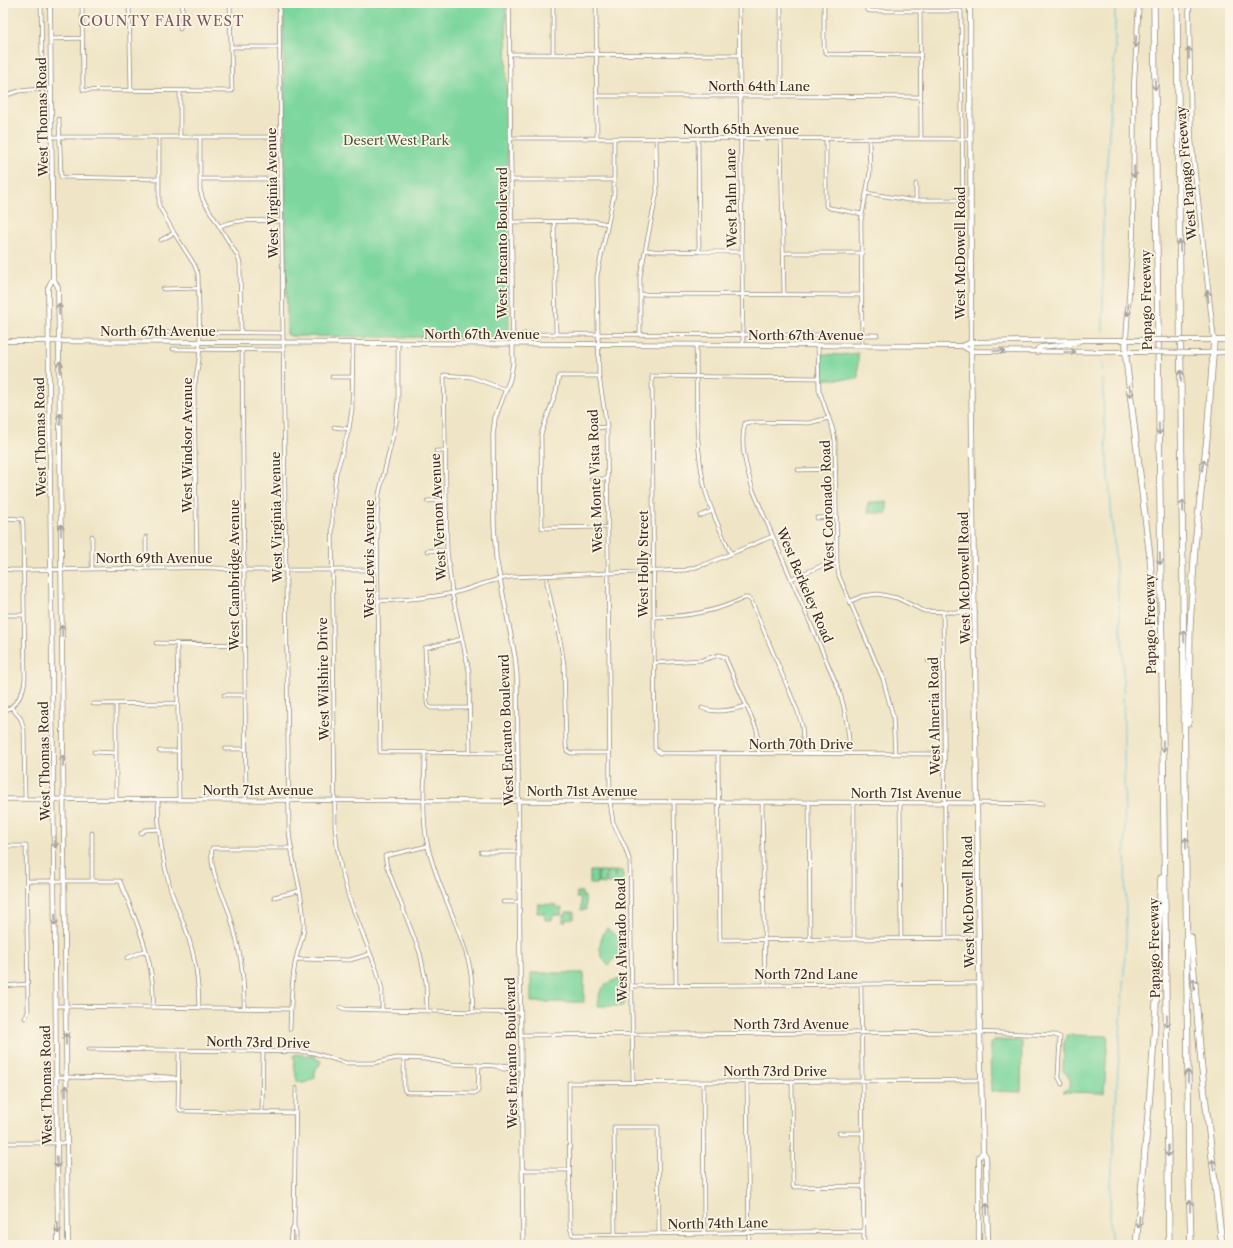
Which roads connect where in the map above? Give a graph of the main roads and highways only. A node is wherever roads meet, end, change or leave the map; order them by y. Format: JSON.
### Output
{"nodes":[{"id":1,"x":50,"y":3,"type":"edge"},
{"id":2,"x":970,"y":3,"type":"edge"},
{"id":3,"x":1139,"y":3,"type":"edge"},
{"id":4,"x":1154,"y":3,"type":"edge"},
{"id":5,"x":1177,"y":3,"type":"edge"},
{"id":6,"x":1189,"y":3,"type":"edge"},
{"id":7,"x":53,"y":278,"type":"junction"},
{"id":8,"x":1086,"y":340,"type":"junction"},
{"id":9,"x":1126,"y":340,"type":"junction"},
{"id":10,"x":1214,"y":340,"type":"junction"},
{"id":11,"x":1230,"y":340,"type":"edge"},
{"id":12,"x":3,"y":341,"type":"edge"},
{"id":13,"x":49,"y":341,"type":"junction"},
{"id":14,"x":59,"y":341,"type":"junction"},
{"id":15,"x":971,"y":342,"type":"junction"},
{"id":16,"x":962,"y":346,"type":"junction"},
{"id":17,"x":971,"y":351,"type":"junction"},
{"id":18,"x":1036,"y":352,"type":"junction"},
{"id":19,"x":1126,"y":352,"type":"junction"},
{"id":20,"x":1214,"y":352,"type":"junction"},
{"id":21,"x":1230,"y":352,"type":"edge"},
{"id":22,"x":52,"y":598,"type":"junction"},
{"id":23,"x":62,"y":598,"type":"junction"},
{"id":24,"x":53,"y":673,"type":"junction"},
{"id":25,"x":62,"y":673,"type":"junction"},
{"id":26,"x":1162,"y":707,"type":"junction"},
{"id":27,"x":1185,"y":759,"type":"junction"},
{"id":28,"x":1164,"y":832,"type":"junction"},
{"id":29,"x":1187,"y":882,"type":"junction"},
{"id":30,"x":983,"y":1152,"type":"junction"},
{"id":31,"x":58,"y":1245,"type":"edge"},
{"id":32,"x":68,"y":1245,"type":"edge"},
{"id":33,"x":979,"y":1245,"type":"edge"},
{"id":34,"x":988,"y":1245,"type":"edge"},
{"id":35,"x":1136,"y":1245,"type":"edge"},
{"id":36,"x":1169,"y":1245,"type":"edge"},
{"id":37,"x":1191,"y":1245,"type":"edge"},
{"id":38,"x":1222,"y":1245,"type":"edge"}],
"edges":[{"from":1,"to":7,"type":"main road","name":"West Thomas Road"},
{"from":2,"to":15,"type":"main road","name":"West McDowell Road"},
{"from":3,"to":9,"type":"main road","one_way":true},
{"from":4,"to":26,"type":"highway","name":"Papago Freeway","one_way":true},
{"from":27,"to":5,"type":"highway","one_way":true},
{"from":10,"to":6,"type":"main road","name":"West Papago Freeway","one_way":true},
{"from":7,"to":13,"type":"main road","name":"West Thomas Road"},
{"from":14,"to":7,"type":"main road","name":"West Thomas Road","one_way":true},
{"from":8,"to":9,"type":"main road","name":"North 67th Avenue"},
{"from":8,"to":15,"type":"main road","name":"North 67th Avenue"},
{"from":8,"to":18,"type":"main road"},
{"from":9,"to":10,"type":"main road","name":"North 67th Avenue","bridge":true},
{"from":9,"to":19,"type":"highway"},
{"from":10,"to":11,"type":"main road","name":"North 67th Avenue"},
{"from":10,"to":20,"type":"highway"},
{"from":12,"to":13,"type":"main road","name":"North 67th Avenue"},
{"from":13,"to":14,"type":"main road","name":"North 67th Avenue"},
{"from":13,"to":22,"type":"main road","name":"West Thomas Road"},
{"from":14,"to":16,"type":"main road","name":"North 67th Avenue"},
{"from":23,"to":14,"type":"main road","name":"West Thomas Road","one_way":true},
{"from":15,"to":16,"type":"main road","name":"North 67th Avenue"},
{"from":15,"to":17,"type":"main road","name":"West McDowell Road"},
{"from":16,"to":17,"type":"main road","name":"North 67th Avenue"},
{"from":17,"to":18,"type":"main road","name":"North 67th Avenue","one_way":true},
{"from":17,"to":30,"type":"main road","name":"West McDowell Road"},
{"from":18,"to":19,"type":"main road","name":"North 67th Avenue","one_way":true},
{"from":19,"to":20,"type":"main road","name":"North 67th Avenue","bridge":true},
{"from":19,"to":26,"type":"highway","one_way":true},
{"from":20,"to":21,"type":"main road","name":"North 67th Avenue"},
{"from":27,"to":20,"type":"highway","one_way":true},
{"from":22,"to":23,"type":"main road"},
{"from":22,"to":24,"type":"main road","name":"West Thomas Road"},
{"from":25,"to":23,"type":"main road","name":"West Thomas Road","one_way":true},
{"from":24,"to":25,"type":"main road"},
{"from":24,"to":31,"type":"main road","name":"West Thomas Road","one_way":true},
{"from":32,"to":25,"type":"main road","name":"West Thomas Road","one_way":true},
{"from":26,"to":28,"type":"highway","name":"Papago Freeway","one_way":true},
{"from":29,"to":27,"type":"highway","one_way":true},
{"from":28,"to":35,"type":"highway","one_way":true},
{"from":28,"to":36,"type":"highway","name":"Papago Freeway","one_way":true},
{"from":37,"to":29,"type":"highway","one_way":true},
{"from":38,"to":29,"type":"highway","one_way":true},
{"from":30,"to":33,"type":"main road","name":"West McDowell Road"},
{"from":34,"to":30,"type":"main road","name":"West McDowell Road","one_way":true}]}
